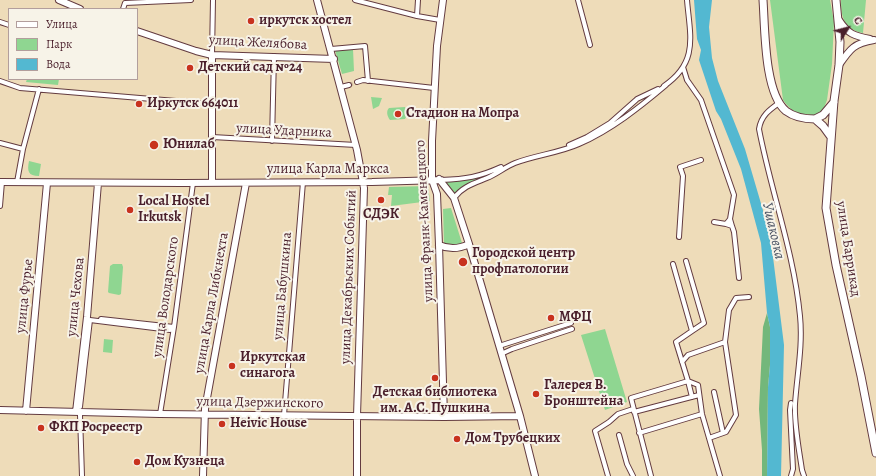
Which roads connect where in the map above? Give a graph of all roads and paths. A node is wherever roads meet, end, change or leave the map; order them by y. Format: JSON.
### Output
{"nodes":[{"id":1,"x":59,"y":0,"type":"edge"},
{"id":2,"x":191,"y":0,"type":"edge"},
{"id":3,"x":213,"y":0,"type":"edge"},
{"id":4,"x":317,"y":0,"type":"edge"},
{"id":5,"x":355,"y":0,"type":"edge"},
{"id":6,"x":418,"y":0,"type":"edge"},
{"id":7,"x":443,"y":0,"type":"edge"},
{"id":8,"x":578,"y":0,"type":"edge"},
{"id":9,"x":687,"y":0,"type":"edge"},
{"id":10,"x":763,"y":0,"type":"edge"},
{"id":11,"x":836,"y":0,"type":"edge"},
{"id":12,"x":69,"y":2,"type":"edge"},
{"id":13,"x":78,"y":8,"type":"edge"},
{"id":14,"x":123,"y":8,"type":"edge"},
{"id":15,"x":417,"y":16,"type":"junction"},
{"id":16,"x":440,"y":20,"type":"junction"},
{"id":17,"x":838,"y":20,"type":"junction"},
{"id":18,"x":138,"y":31,"type":"edge"},
{"id":19,"x":875,"y":40,"type":"edge"},
{"id":20,"x":590,"y":45,"type":"dead end"},
{"id":21,"x":331,"y":49,"type":"junction"},
{"id":22,"x":212,"y":55,"type":"junction"},
{"id":23,"x":274,"y":56,"type":"junction"},
{"id":24,"x":334,"y":58,"type":"junction"},
{"id":25,"x":839,"y":65,"type":"junction"},
{"id":26,"x":683,"y":67,"type":"junction"},
{"id":27,"x":0,"y":81,"type":"edge"},
{"id":28,"x":368,"y":81,"type":"junction"},
{"id":29,"x":357,"y":82,"type":"tunnel mouth"},
{"id":30,"x":349,"y":85,"type":"tunnel mouth"},
{"id":31,"x":341,"y":87,"type":"junction"},
{"id":32,"x":667,"y":87,"type":"junction"},
{"id":33,"x":434,"y":88,"type":"junction"},
{"id":34,"x":38,"y":89,"type":"junction"},
{"id":35,"x":637,"y":100,"type":"junction"},
{"id":36,"x":780,"y":102,"type":"junction"},
{"id":37,"x":834,"y":102,"type":"junction"},
{"id":38,"x":212,"y":104,"type":"junction"},
{"id":39,"x":641,"y":105,"type":"junction"},
{"id":40,"x":816,"y":119,"type":"junction"},
{"id":41,"x":212,"y":137,"type":"junction"},
{"id":42,"x":831,"y":137,"type":"junction"},
{"id":43,"x":272,"y":141,"type":"junction"},
{"id":44,"x":0,"y":143,"type":"edge"},
{"id":45,"x":356,"y":145,"type":"junction"},
{"id":46,"x":23,"y":149,"type":"junction"},
{"id":47,"x":701,"y":160,"type":"dead end"},
{"id":48,"x":432,"y":170,"type":"junction"},
{"id":49,"x":432,"y":180,"type":"junction"},
{"id":50,"x":441,"y":180,"type":"junction"},
{"id":51,"x":1,"y":182,"type":"edge"},
{"id":52,"x":16,"y":182,"type":"junction"},
{"id":53,"x":303,"y":182,"type":"junction"},
{"id":54,"x":364,"y":182,"type":"junction"},
{"id":55,"x":47,"y":183,"type":"junction"},
{"id":56,"x":98,"y":183,"type":"junction"},
{"id":57,"x":193,"y":183,"type":"junction"},
{"id":58,"x":212,"y":183,"type":"junction"},
{"id":59,"x":246,"y":183,"type":"junction"},
{"id":60,"x":446,"y":186,"type":"junction"},
{"id":61,"x":436,"y":190,"type":"junction"},
{"id":62,"x":454,"y":198,"type":"junction"},
{"id":63,"x":0,"y":206,"type":"edge"},
{"id":64,"x":730,"y":219,"type":"junction"},
{"id":65,"x":714,"y":222,"type":"dead end"},
{"id":66,"x":726,"y":224,"type":"junction"},
{"id":67,"x":732,"y":226,"type":"junction"},
{"id":68,"x":679,"y":235,"type":"dead end"},
{"id":69,"x":469,"y":244,"type":"junction"},
{"id":70,"x":439,"y":245,"type":"junction"},
{"id":71,"x":686,"y":261,"type":"dead end"},
{"id":72,"x":674,"y":264,"type":"dead end"},
{"id":73,"x":739,"y":278,"type":"dead end"},
{"id":74,"x":749,"y":297,"type":"dead end"},
{"id":75,"x":86,"y":317,"type":"junction"},
{"id":76,"x":570,"y":323,"type":"dead end"},
{"id":77,"x":174,"y":327,"type":"junction"},
{"id":78,"x":572,"y":329,"type":"dead end"},
{"id":79,"x":170,"y":330,"type":"dead end"},
{"id":80,"x":692,"y":331,"type":"junction"},
{"id":81,"x":725,"y":342,"type":"junction"},
{"id":82,"x":499,"y":346,"type":"junction"},
{"id":83,"x":501,"y":354,"type":"junction"},
{"id":84,"x":682,"y":362,"type":"junction"},
{"id":85,"x":688,"y":381,"type":"junction"},
{"id":86,"x":714,"y":392,"type":"dead end"},
{"id":87,"x":699,"y":395,"type":"dead end"},
{"id":88,"x":692,"y":397,"type":"junction"},
{"id":89,"x":791,"y":402,"type":"dead end"},
{"id":90,"x":0,"y":410,"type":"edge"},
{"id":91,"x":634,"y":410,"type":"junction"},
{"id":92,"x":26,"y":411,"type":"junction"},
{"id":93,"x":79,"y":411,"type":"junction"},
{"id":94,"x":160,"y":414,"type":"junction"},
{"id":95,"x":205,"y":414,"type":"junction"},
{"id":96,"x":702,"y":414,"type":"junction"},
{"id":97,"x":284,"y":415,"type":"junction"},
{"id":98,"x":357,"y":416,"type":"junction"},
{"id":99,"x":520,"y":416,"type":"junction"},
{"id":100,"x":444,"y":417,"type":"junction"},
{"id":101,"x":639,"y":433,"type":"junction"},
{"id":102,"x":722,"y":433,"type":"junction"},
{"id":103,"x":619,"y":435,"type":"dead end"},
{"id":104,"x":709,"y":438,"type":"junction"},
{"id":105,"x":876,"y":453,"type":"edge"},
{"id":106,"x":82,"y":476,"type":"edge"},
{"id":107,"x":203,"y":476,"type":"edge"},
{"id":108,"x":356,"y":476,"type":"edge"},
{"id":109,"x":535,"y":476,"type":"edge"},
{"id":110,"x":608,"y":476,"type":"edge"},
{"id":111,"x":633,"y":476,"type":"edge"},
{"id":112,"x":651,"y":476,"type":"edge"},
{"id":113,"x":720,"y":476,"type":"edge"},
{"id":114,"x":791,"y":476,"type":"edge"},
{"id":115,"x":804,"y":476,"type":"edge"}],
"edges":[{"from":1,"to":12,"type":"main road"},
{"from":2,"to":14,"type":"street"},
{"from":3,"to":22,"type":"street"},
{"from":4,"to":21,"type":"main road","name":"улица Декабрьских Событий"},
{"from":5,"to":15,"type":"street"},
{"from":6,"to":15,"type":"street"},
{"from":7,"to":16,"type":"main road","name":"улица Франк-Каменецкого"},
{"from":8,"to":20,"type":"street"},
{"from":9,"to":26,"type":"street"},
{"from":10,"to":36,"type":"main road"},
{"from":11,"to":17,"type":"main road","name":"улица Баррикад"},
{"from":12,"to":13,"type":"main road"},
{"from":15,"to":16,"type":"street"},
{"from":16,"to":33,"type":"main road","name":"улица Франк-Каменецкого"},
{"from":17,"to":19,"type":"main road"},
{"from":17,"to":25,"type":"main road","name":"улица Баррикад"},
{"from":18,"to":22,"type":"main road","name":"улица Желябова"},
{"from":19,"to":25,"type":"main road"},
{"from":21,"to":24,"type":"main road","name":"улица Декабрьских Событий"},
{"from":21,"to":28,"type":"street"},
{"from":22,"to":23,"type":"main road","name":"улица Желябова"},
{"from":22,"to":38,"type":"main road"},
{"from":23,"to":24,"type":"main road","name":"улица Желябова"},
{"from":23,"to":43,"type":"street"},
{"from":24,"to":31,"type":"main road","name":"улица Декабрьских Событий"},
{"from":25,"to":37,"type":"main road","name":"улица Баррикад"},
{"from":26,"to":32,"type":"street"},
{"from":26,"to":64,"type":"street"},
{"from":27,"to":34,"type":"street"},
{"from":28,"to":29,"type":"street"},
{"from":28,"to":33,"type":"street"},
{"from":30,"to":31,"type":"street"},
{"from":31,"to":45,"type":"main road","name":"улица Декабрьских Событий"},
{"from":32,"to":35,"type":"street","name":"улица Карла Маркса"},
{"from":32,"to":39,"type":"street"},
{"from":33,"to":48,"type":"main road","name":"улица Франк-Каменецкого"},
{"from":34,"to":38,"type":"street"},
{"from":34,"to":46,"type":"street"},
{"from":35,"to":39,"type":"street"},
{"from":35,"to":50,"type":"street","name":"улица Карла Маркса"},
{"from":36,"to":40,"type":"main road"},
{"from":36,"to":115,"type":"street"},
{"from":37,"to":40,"type":"main road"},
{"from":37,"to":42,"type":"main road","name":"улица Баррикад"},
{"from":38,"to":41,"type":"main road"},
{"from":39,"to":62,"type":"street"},
{"from":40,"to":42,"type":"main road"},
{"from":41,"to":43,"type":"street","name":"улица Ударника"},
{"from":41,"to":58,"type":"main road"},
{"from":42,"to":105,"type":"main road","name":"улица Баррикад"},
{"from":43,"to":45,"type":"street","name":"улица Ударника"},
{"from":44,"to":46,"type":"street"},
{"from":45,"to":54,"type":"main road","name":"улица Декабрьских Событий"},
{"from":46,"to":52,"type":"street"},
{"from":47,"to":68,"type":"street"},
{"from":48,"to":49,"type":"main road","name":"улица Франк-Каменецкого"},
{"from":48,"to":50,"type":"main road"},
{"from":49,"to":50,"type":"main road","name":"улица Карла Маркса"},
{"from":49,"to":54,"type":"main road","name":"улица Карла Маркса"},
{"from":49,"to":61,"type":"main road","name":"улица Франк-Каменецкого"},
{"from":50,"to":60,"type":"main road"},
{"from":51,"to":52,"type":"main road","name":"улица Карла Маркса"},
{"from":51,"to":63,"type":"street"},
{"from":52,"to":55,"type":"main road","name":"улица Карла Маркса"},
{"from":53,"to":54,"type":"main road","name":"улица Карла Маркса"},
{"from":53,"to":59,"type":"main road","name":"улица Карла Маркса"},
{"from":53,"to":97,"type":"street","name":"улица Бабушкина"},
{"from":54,"to":98,"type":"main road","name":"улица Декабрьских Событий"},
{"from":55,"to":56,"type":"main road","name":"улица Карла Маркса"},
{"from":55,"to":92,"type":"main road","name":"улица Фурье"},
{"from":56,"to":57,"type":"main road","name":"улица Карла Маркса"},
{"from":56,"to":75,"type":"main road","name":"улица Чехова"},
{"from":57,"to":58,"type":"main road","name":"улица Карла Маркса"},
{"from":57,"to":77,"type":"street","name":"улица Володарского"},
{"from":58,"to":59,"type":"main road","name":"улица Карла Маркса"},
{"from":59,"to":95,"type":"main road","name":"улица Карла Либкнехта"},
{"from":60,"to":61,"type":"main road"},
{"from":60,"to":62,"type":"main road"},
{"from":61,"to":70,"type":"main road","name":"улица Франк-Каменецкого"},
{"from":62,"to":69,"type":"main road"},
{"from":64,"to":66,"type":"street"},
{"from":64,"to":67,"type":"street"},
{"from":65,"to":66,"type":"street"},
{"from":66,"to":67,"type":"street"},
{"from":67,"to":73,"type":"street"},
{"from":69,"to":70,"type":"main road"},
{"from":69,"to":82,"type":"main road"},
{"from":70,"to":100,"type":"main road","name":"улица Франк-Каменецкого"},
{"from":71,"to":80,"type":"street"},
{"from":72,"to":80,"type":"street"},
{"from":74,"to":81,"type":"street"},
{"from":75,"to":77,"type":"street"},
{"from":75,"to":93,"type":"main road","name":"улица Чехова"},
{"from":76,"to":82,"type":"street"},
{"from":77,"to":94,"type":"street","name":"улица Володарского"},
{"from":78,"to":83,"type":"street"},
{"from":79,"to":93,"type":"street"},
{"from":80,"to":84,"type":"street"},
{"from":81,"to":84,"type":"street"},
{"from":81,"to":102,"type":"street"},
{"from":82,"to":83,"type":"main road"},
{"from":83,"to":99,"type":"main road"},
{"from":84,"to":85,"type":"street"},
{"from":85,"to":88,"type":"street"},
{"from":85,"to":91,"type":"street"},
{"from":85,"to":96,"type":"street"},
{"from":86,"to":102,"type":"street"},
{"from":87,"to":88,"type":"street"},
{"from":88,"to":91,"type":"street"},
{"from":89,"to":114,"type":"street"},
{"from":90,"to":92,"type":"main road","name":"улица Дзержинского"},
{"from":91,"to":101,"type":"street"},
{"from":91,"to":110,"type":"street"},
{"from":92,"to":93,"type":"main road","name":"улица Дзержинского"},
{"from":93,"to":94,"type":"main road","name":"улица Дзержинского"},
{"from":93,"to":106,"type":"street"},
{"from":94,"to":95,"type":"main road","name":"улица Дзержинского"},
{"from":95,"to":97,"type":"main road","name":"улица Дзержинского"},
{"from":95,"to":107,"type":"main road","name":"улица Карла Либкнехта"},
{"from":96,"to":101,"type":"street"},
{"from":96,"to":104,"type":"street"},
{"from":97,"to":98,"type":"main road","name":"улица Дзержинского"},
{"from":98,"to":100,"type":"main road","name":"улица Дзержинского"},
{"from":98,"to":108,"type":"main road","name":"улица Декабрьских Событий"},
{"from":99,"to":100,"type":"main road","name":"улица Дзержинского"},
{"from":99,"to":109,"type":"main road"},
{"from":101,"to":112,"type":"street"},
{"from":102,"to":104,"type":"street"},
{"from":103,"to":111,"type":"street"},
{"from":104,"to":113,"type":"street"}]}
